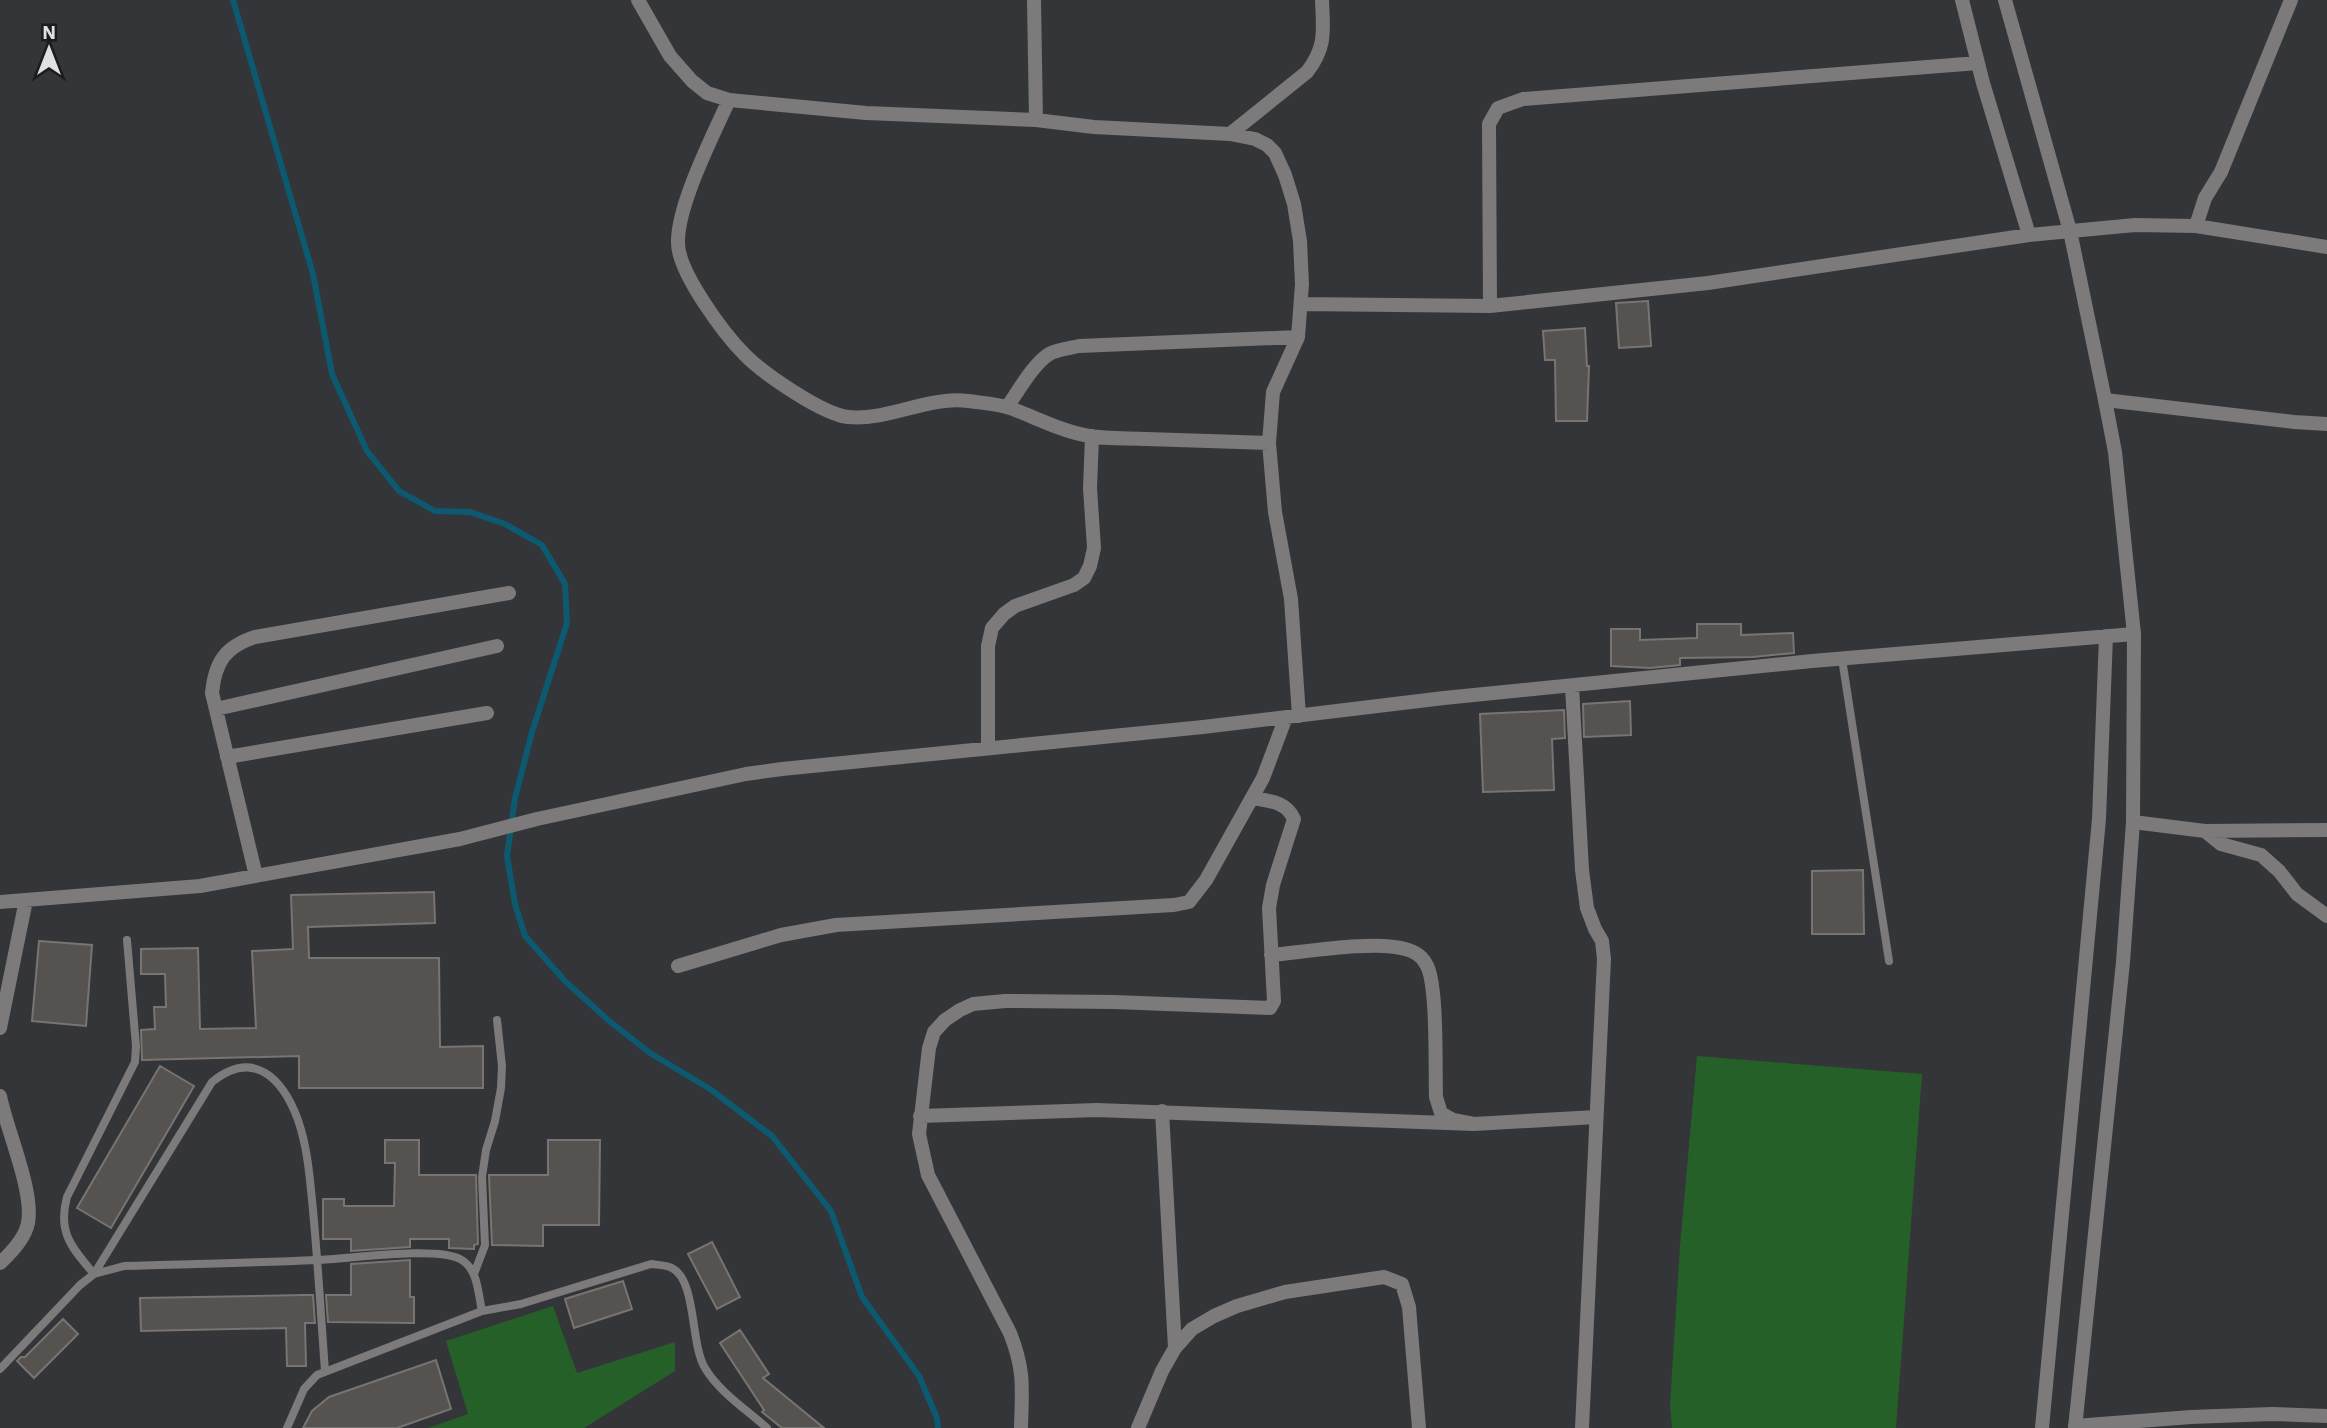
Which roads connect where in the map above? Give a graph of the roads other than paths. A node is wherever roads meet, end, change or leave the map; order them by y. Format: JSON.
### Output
{"nodes":[{"id":1,"x":638,"y":0,"type":"edge"},
{"id":2,"x":1034,"y":0,"type":"edge"},
{"id":3,"x":1322,"y":0,"type":"edge"},
{"id":4,"x":1962,"y":0,"type":"edge"},
{"id":5,"x":2006,"y":0,"type":"edge"},
{"id":6,"x":2291,"y":0,"type":"edge"},
{"id":7,"x":1978,"y":63,"type":"junction"},
{"id":8,"x":729,"y":100,"type":"junction"},
{"id":9,"x":1036,"y":120,"type":"junction"},
{"id":10,"x":1230,"y":134,"type":"junction"},
{"id":11,"x":2196,"y":226,"type":"junction"},
{"id":12,"x":2070,"y":231,"type":"junction"},
{"id":13,"x":2029,"y":235,"type":"junction"},
{"id":14,"x":2327,"y":247,"type":"edge"},
{"id":15,"x":1301,"y":304,"type":"junction"},
{"id":16,"x":1490,"y":306,"type":"junction"},
{"id":17,"x":1298,"y":337,"type":"junction"},
{"id":18,"x":2105,"y":400,"type":"junction"},
{"id":19,"x":1007,"y":407,"type":"junction"},
{"id":20,"x":2327,"y":424,"type":"edge"},
{"id":21,"x":1092,"y":436,"type":"junction"},
{"id":22,"x":1269,"y":443,"type":"junction"},
{"id":23,"x":509,"y":593,"type":"dead end"},
{"id":24,"x":2134,"y":634,"type":"junction"},
{"id":25,"x":2106,"y":636,"type":"junction"},
{"id":26,"x":497,"y":646,"type":"dead end"},
{"id":27,"x":1842,"y":659,"type":"junction"},
{"id":28,"x":1572,"y":686,"type":"junction"},
{"id":29,"x":216,"y":709,"type":"junction"},
{"id":30,"x":487,"y":713,"type":"dead end"},
{"id":31,"x":1292,"y":716,"type":"junction"},
{"id":32,"x":988,"y":748,"type":"junction"},
{"id":33,"x":227,"y":757,"type":"junction"},
{"id":34,"x":1252,"y":798,"type":"junction"},
{"id":35,"x":2133,"y":822,"type":"junction"},
{"id":36,"x":2327,"y":830,"type":"edge"},
{"id":37,"x":2205,"y":831,"type":"junction"},
{"id":38,"x":256,"y":876,"type":"junction"},
{"id":39,"x":26,"y":900,"type":"junction"},
{"id":40,"x":0,"y":902,"type":"edge"},
{"id":41,"x":2327,"y":916,"type":"edge"},
{"id":42,"x":127,"y":940,"type":"dead end"},
{"id":43,"x":1271,"y":955,"type":"junction"},
{"id":44,"x":1889,"y":961,"type":"dead end"},
{"id":45,"x":678,"y":967,"type":"dead end"},
{"id":46,"x":497,"y":1020,"type":"dead end"},
{"id":47,"x":0,"y":1028,"type":"edge"},
{"id":48,"x":0,"y":1097,"type":"edge"},
{"id":49,"x":1162,"y":1111,"type":"junction"},
{"id":50,"x":920,"y":1116,"type":"junction"},
{"id":51,"x":1596,"y":1117,"type":"junction"},
{"id":52,"x":1474,"y":1124,"type":"junction"},
{"id":53,"x":318,"y":1260,"type":"junction"},
{"id":54,"x":0,"y":1263,"type":"edge"},
{"id":55,"x":94,"y":1274,"type":"junction"},
{"id":56,"x":474,"y":1274,"type":"junction"},
{"id":57,"x":482,"y":1311,"type":"junction"},
{"id":58,"x":1175,"y":1348,"type":"junction"},
{"id":59,"x":0,"y":1368,"type":"edge"},
{"id":60,"x":325,"y":1371,"type":"junction"},
{"id":61,"x":2327,"y":1416,"type":"edge"},
{"id":62,"x":2075,"y":1427,"type":"edge"},
{"id":63,"x":287,"y":1428,"type":"edge"},
{"id":64,"x":767,"y":1428,"type":"edge"},
{"id":65,"x":1021,"y":1428,"type":"edge"},
{"id":66,"x":1138,"y":1428,"type":"edge"},
{"id":67,"x":1419,"y":1428,"type":"edge"},
{"id":68,"x":1582,"y":1428,"type":"edge"},
{"id":69,"x":2042,"y":1428,"type":"edge"}],
"edges":[{"from":1,"to":8,"type":"street"},
{"from":2,"to":9,"type":"street"},
{"from":3,"to":10,"type":"street"},
{"from":4,"to":7,"type":"street"},
{"from":5,"to":12,"type":"street"},
{"from":6,"to":11,"type":"street"},
{"from":7,"to":13,"type":"street"},
{"from":7,"to":16,"type":"street"},
{"from":8,"to":9,"type":"street"},
{"from":8,"to":19,"type":"street"},
{"from":9,"to":10,"type":"street"},
{"from":10,"to":15,"type":"street"},
{"from":11,"to":12,"type":"street"},
{"from":11,"to":14,"type":"street"},
{"from":12,"to":13,"type":"street"},
{"from":12,"to":18,"type":"street"},
{"from":13,"to":16,"type":"street"},
{"from":15,"to":16,"type":"street"},
{"from":15,"to":17,"type":"street"},
{"from":17,"to":19,"type":"street"},
{"from":17,"to":22,"type":"street"},
{"from":18,"to":20,"type":"street"},
{"from":18,"to":24,"type":"street"},
{"from":19,"to":21,"type":"street"},
{"from":21,"to":22,"type":"street"},
{"from":21,"to":32,"type":"street"},
{"from":22,"to":31,"type":"street"},
{"from":23,"to":29,"type":"street"},
{"from":24,"to":25,"type":"street"},
{"from":24,"to":35,"type":"street"},
{"from":25,"to":27,"type":"street"},
{"from":25,"to":69,"type":"street"},
{"from":26,"to":29,"type":"street"},
{"from":27,"to":28,"type":"street"},
{"from":27,"to":44,"type":"lane"},
{"from":28,"to":31,"type":"street"},
{"from":28,"to":51,"type":"street"},
{"from":29,"to":33,"type":"street"},
{"from":30,"to":33,"type":"street"},
{"from":31,"to":32,"type":"street"},
{"from":31,"to":34,"type":"street"},
{"from":32,"to":38,"type":"street"},
{"from":33,"to":38,"type":"street"},
{"from":34,"to":43,"type":"street"},
{"from":34,"to":45,"type":"street"},
{"from":35,"to":37,"type":"street"},
{"from":35,"to":62,"type":"street"},
{"from":36,"to":37,"type":"street"},
{"from":37,"to":41,"type":"street"},
{"from":38,"to":39,"type":"street"},
{"from":39,"to":40,"type":"street"},
{"from":39,"to":47,"type":"street"},
{"from":42,"to":55,"type":"lane"},
{"from":43,"to":50,"type":"street"},
{"from":43,"to":52,"type":"street"},
{"from":46,"to":56,"type":"lane"},
{"from":48,"to":54,"type":"street"},
{"from":49,"to":50,"type":"street"},
{"from":49,"to":52,"type":"street"},
{"from":49,"to":58,"type":"street"},
{"from":50,"to":65,"type":"street"},
{"from":51,"to":52,"type":"street"},
{"from":51,"to":68,"type":"street"},
{"from":53,"to":55,"type":"lane"},
{"from":53,"to":55,"type":"lane"},
{"from":53,"to":56,"type":"lane"},
{"from":53,"to":60,"type":"lane"},
{"from":55,"to":59,"type":"lane"},
{"from":56,"to":57,"type":"lane"},
{"from":57,"to":60,"type":"lane"},
{"from":57,"to":64,"type":"lane"},
{"from":58,"to":66,"type":"street"},
{"from":58,"to":67,"type":"street"},
{"from":60,"to":63,"type":"lane"},
{"from":61,"to":62,"type":"street"}]}
